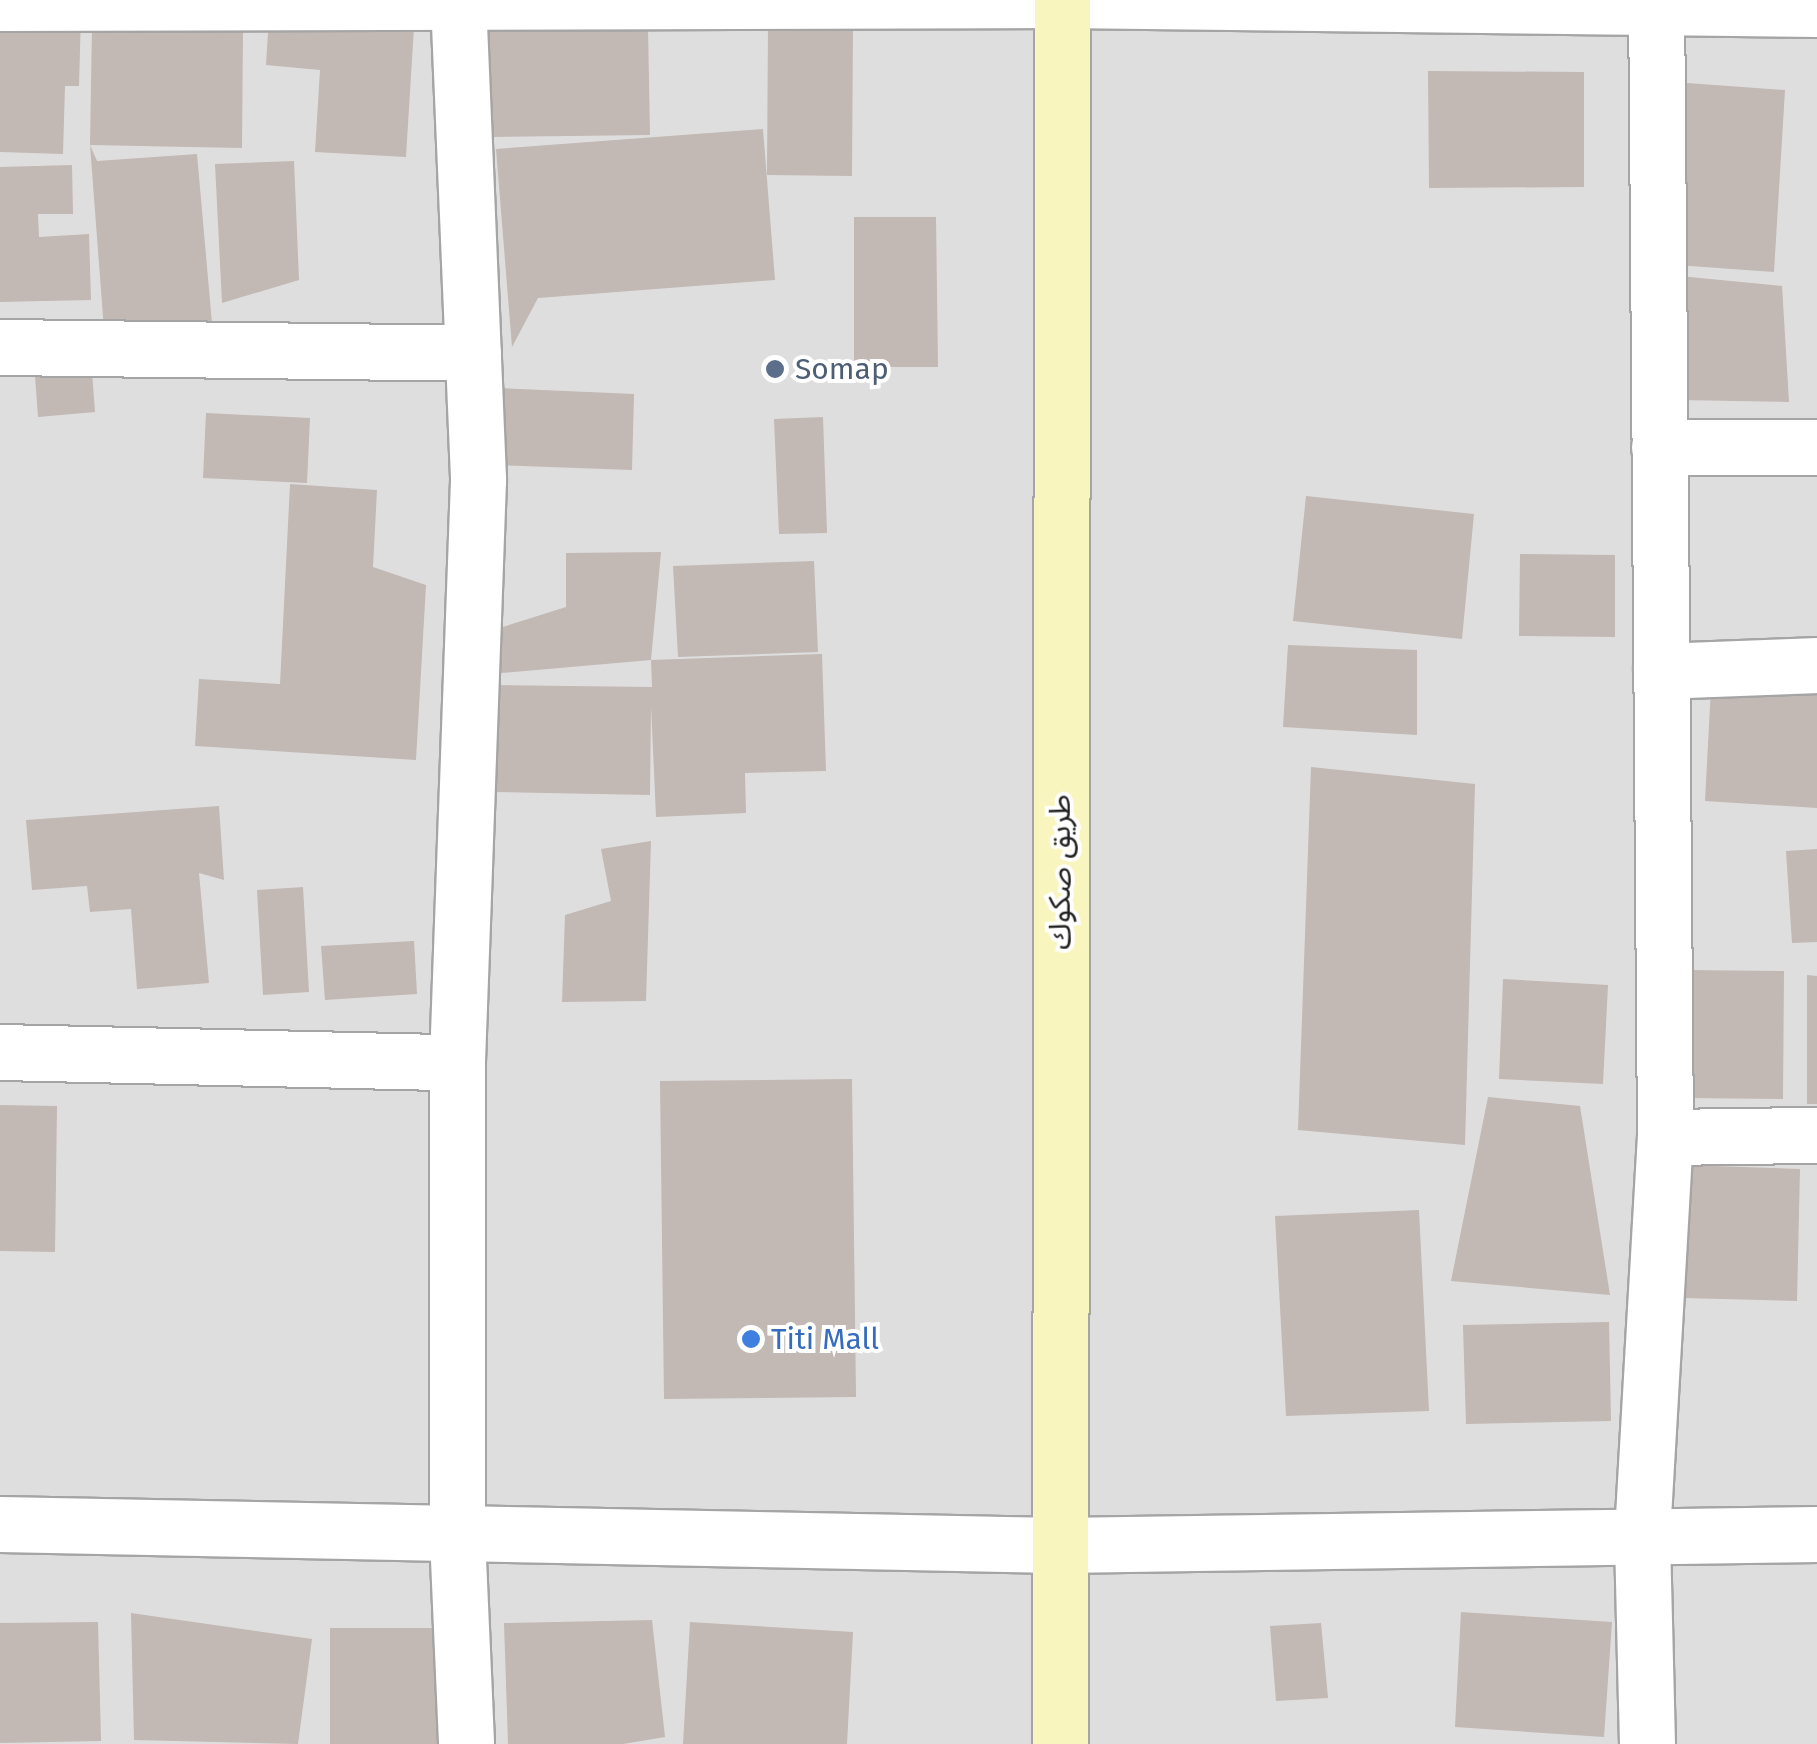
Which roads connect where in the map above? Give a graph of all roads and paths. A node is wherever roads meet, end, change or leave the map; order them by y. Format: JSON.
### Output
{"nodes":[{"id":1,"x":1062,"y":0,"type":"edge"},
{"id":2,"x":458,"y":1,"type":"edge"},
{"id":3,"x":0,"y":2,"type":"edge"},
{"id":4,"x":1656,"y":4,"type":"edge"},
{"id":5,"x":1817,"y":10,"type":"edge"},
{"id":6,"x":0,"y":347,"type":"edge"},
{"id":7,"x":473,"y":354,"type":"junction"},
{"id":8,"x":1660,"y":447,"type":"junction"},
{"id":9,"x":1817,"y":447,"type":"edge"},
{"id":10,"x":1817,"y":665,"type":"edge"},
{"id":11,"x":1661,"y":671,"type":"junction"},
{"id":12,"x":0,"y":1052,"type":"edge"},
{"id":13,"x":457,"y":1062,"type":"junction"},
{"id":14,"x":1817,"y":1135,"type":"edge"},
{"id":15,"x":1664,"y":1137,"type":"junction"},
{"id":16,"x":0,"y":1524,"type":"edge"},
{"id":17,"x":1642,"y":1534,"type":"junction"},
{"id":18,"x":1817,"y":1534,"type":"edge"},
{"id":19,"x":457,"y":1536,"type":"junction"},
{"id":20,"x":1059,"y":1545,"type":"junction"},
{"id":21,"x":466,"y":1744,"type":"edge"},
{"id":22,"x":1060,"y":1744,"type":"edge"},
{"id":23,"x":1647,"y":1744,"type":"edge"}],
"edges":[{"from":1,"to":2,"type":"street"},
{"from":1,"to":4,"type":"street"},
{"from":1,"to":20,"type":"street","name":"طريق صكوك"},
{"from":2,"to":3,"type":"street"},
{"from":2,"to":7,"type":"street"},
{"from":4,"to":5,"type":"street"},
{"from":4,"to":8,"type":"street"},
{"from":6,"to":7,"type":"street"},
{"from":7,"to":13,"type":"street"},
{"from":8,"to":9,"type":"street"},
{"from":8,"to":11,"type":"street"},
{"from":10,"to":11,"type":"street"},
{"from":11,"to":15,"type":"street"},
{"from":12,"to":13,"type":"street"},
{"from":13,"to":19,"type":"street"},
{"from":14,"to":15,"type":"street"},
{"from":15,"to":17,"type":"street"},
{"from":16,"to":19,"type":"street"},
{"from":17,"to":18,"type":"street"},
{"from":17,"to":20,"type":"street"},
{"from":17,"to":23,"type":"street"},
{"from":19,"to":20,"type":"street"},
{"from":19,"to":21,"type":"street"},
{"from":20,"to":22,"type":"street","name":"طريق صكوك"}]}
